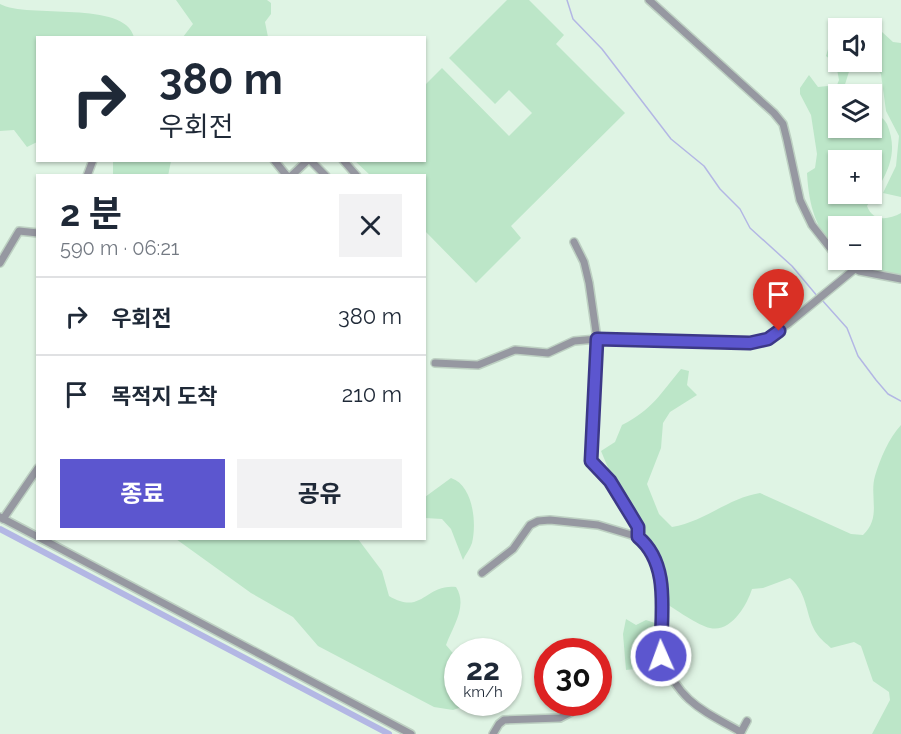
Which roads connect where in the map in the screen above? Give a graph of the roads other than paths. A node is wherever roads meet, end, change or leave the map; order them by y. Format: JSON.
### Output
{"nodes":[{"id":1,"x":649,"y":0,"type":"edge"},
{"id":2,"x":276,"y":162,"type":"edge"},
{"id":3,"x":306,"y":162,"type":"edge"},
{"id":4,"x":311,"y":162,"type":"edge"},
{"id":5,"x":345,"y":162,"type":"edge"},
{"id":6,"x":287,"y":174,"type":"edge"},
{"id":7,"x":292,"y":174,"type":"edge"},
{"id":8,"x":324,"y":174,"type":"edge"},
{"id":9,"x":355,"y":174,"type":"edge"},
{"id":10,"x":36,"y":233,"type":"edge"},
{"id":11,"x":574,"y":242,"type":"dead end"},
{"id":12,"x":828,"y":245,"type":"edge"},
{"id":13,"x":0,"y":263,"type":"edge"},
{"id":14,"x":854,"y":270,"type":"edge"},
{"id":15,"x":862,"y":270,"type":"edge"},
{"id":16,"x":901,"y":279,"type":"edge"},
{"id":17,"x":597,"y":339,"type":"junction"},
{"id":18,"x":435,"y":363,"type":"dead end"},
{"id":19,"x":36,"y":471,"type":"edge"},
{"id":20,"x":2,"y":518,"type":"edge"},
{"id":21,"x":36,"y":536,"type":"edge"},
{"id":22,"x":638,"y":537,"type":"junction"},
{"id":23,"x":43,"y":540,"type":"edge"},
{"id":24,"x":482,"y":573,"type":"dead end"},
{"id":25,"x":564,"y":716,"type":"edge"},
{"id":26,"x":747,"y":721,"type":"dead end"},
{"id":27,"x":741,"y":733,"type":"edge"},
{"id":28,"x":411,"y":734,"type":"edge"},
{"id":29,"x":493,"y":734,"type":"edge"}],
"edges":[{"from":1,"to":12,"type":"street"},
{"from":2,"to":6,"type":"street"},
{"from":3,"to":7,"type":"street"},
{"from":4,"to":8,"type":"street"},
{"from":5,"to":9,"type":"street"},
{"from":10,"to":13,"type":"street"},
{"from":11,"to":17,"type":"street"},
{"from":14,"to":17,"type":"street"},
{"from":15,"to":16,"type":"street"},
{"from":17,"to":18,"type":"street"},
{"from":17,"to":22,"type":"street"},
{"from":19,"to":20,"type":"street"},
{"from":20,"to":21,"type":"street"},
{"from":22,"to":24,"type":"street"},
{"from":22,"to":27,"type":"street"},
{"from":23,"to":28,"type":"street"},
{"from":25,"to":29,"type":"street"},
{"from":26,"to":27,"type":"street"}]}
